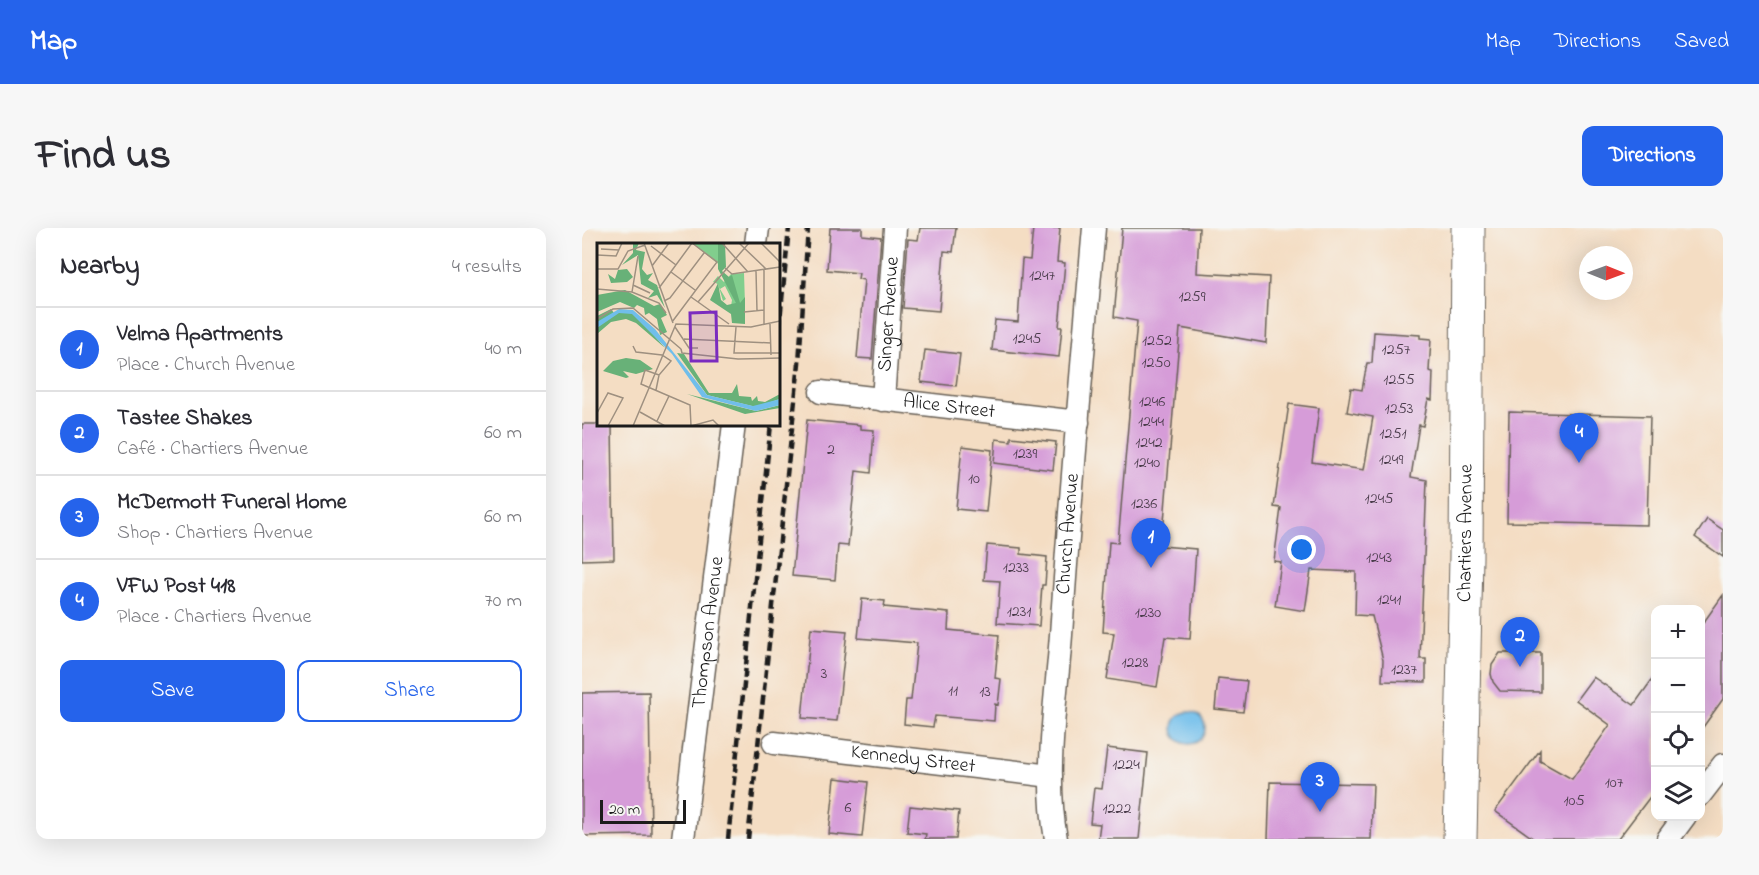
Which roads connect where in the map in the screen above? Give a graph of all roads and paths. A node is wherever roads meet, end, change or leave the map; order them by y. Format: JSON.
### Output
{"nodes":[{"id":1,"x":758,"y":228,"type":"edge"},
{"id":2,"x":895,"y":228,"type":"edge"},
{"id":3,"x":1094,"y":228,"type":"edge"},
{"id":4,"x":1468,"y":228,"type":"edge"},
{"id":5,"x":756,"y":243,"type":"edge"},
{"id":6,"x":821,"y":392,"type":"dead end"},
{"id":7,"x":883,"y":400,"type":"junction"},
{"id":8,"x":1077,"y":422,"type":"junction"},
{"id":9,"x":734,"y":426,"type":"edge"},
{"id":10,"x":774,"y":743,"type":"dead end"},
{"id":11,"x":1723,"y":765,"type":"edge"},
{"id":12,"x":1051,"y":776,"type":"junction"},
{"id":13,"x":1705,"y":790,"type":"edge"},
{"id":14,"x":1681,"y":821,"type":"edge"},
{"id":15,"x":683,"y":839,"type":"edge"},
{"id":16,"x":1056,"y":839,"type":"edge"},
{"id":17,"x":1460,"y":839,"type":"edge"},
{"id":18,"x":1668,"y":839,"type":"edge"}],
"edges":[{"from":1,"to":5,"type":"street"},
{"from":2,"to":7,"type":"street","name":"Singer Avenue"},
{"from":3,"to":8,"type":"street","name":"Church Avenue"},
{"from":4,"to":17,"type":"main road","name":"Chartiers Avenue"},
{"from":6,"to":7,"type":"street","name":"Alice Street"},
{"from":7,"to":8,"type":"street","name":"Alice Street"},
{"from":8,"to":12,"type":"street","name":"Church Avenue"},
{"from":9,"to":15,"type":"street","name":"Thompson Avenue"},
{"from":10,"to":12,"type":"street","name":"Kennedy Street"},
{"from":11,"to":13,"type":"street"},
{"from":12,"to":16,"type":"street","name":"Church Avenue"},
{"from":14,"to":18,"type":"street"}]}
